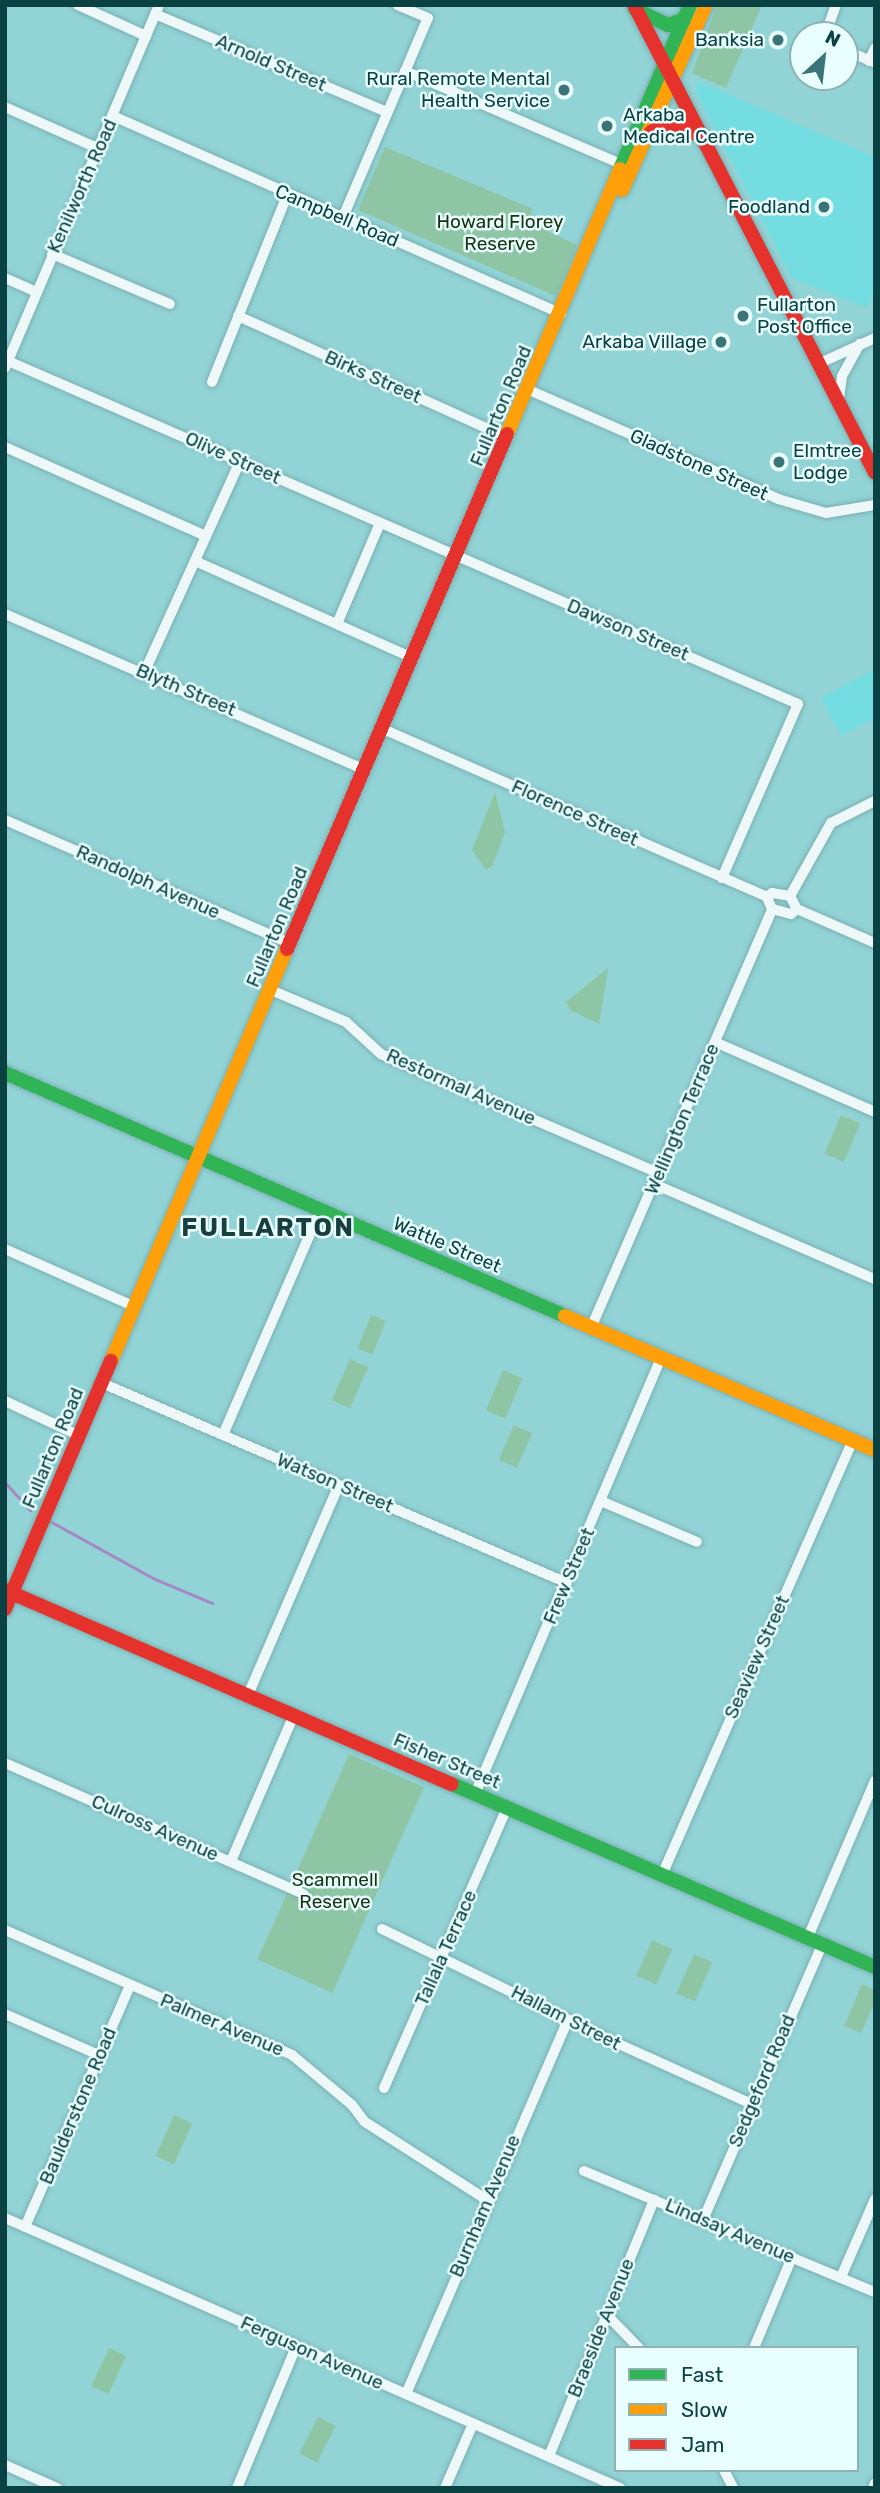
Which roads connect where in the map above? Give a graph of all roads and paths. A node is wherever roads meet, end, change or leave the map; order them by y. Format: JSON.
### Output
{"nodes":[{"id":1,"x":78,"y":5,"type":"edge"},
{"id":2,"x":398,"y":5,"type":"edge"},
{"id":3,"x":706,"y":5,"type":"edge"},
{"id":4,"x":634,"y":7,"type":"edge"},
{"id":5,"x":157,"y":10,"type":"edge"},
{"id":6,"x":687,"y":12,"type":"edge"},
{"id":7,"x":146,"y":36,"type":"junction"},
{"id":8,"x":875,"y":48,"type":"edge"},
{"id":9,"x":872,"y":62,"type":"edge"},
{"id":10,"x":664,"y":66,"type":"junction"},
{"id":11,"x":405,"y":71,"type":"junction"},
{"id":12,"x":673,"y":81,"type":"junction"},
{"id":13,"x":5,"y":107,"type":"edge"},
{"id":14,"x":387,"y":112,"type":"junction"},
{"id":15,"x":113,"y":116,"type":"junction"},
{"id":16,"x":651,"y":132,"type":"junction"},
{"id":17,"x":704,"y":137,"type":"junction"},
{"id":18,"x":97,"y":148,"type":"junction"},
{"id":19,"x":623,"y":165,"type":"junction"},
{"id":20,"x":287,"y":195,"type":"junction"},
{"id":21,"x":342,"y":217,"type":"junction"},
{"id":22,"x":52,"y":254,"type":"junction"},
{"id":23,"x":584,"y":260,"type":"junction"},
{"id":24,"x":5,"y":278,"type":"edge"},
{"id":25,"x":37,"y":292,"type":"junction"},
{"id":26,"x":170,"y":304,"type":"dead end"},
{"id":27,"x":561,"y":314,"type":"junction"},
{"id":28,"x":238,"y":316,"type":"junction"},
{"id":29,"x":875,"y":338,"type":"edge"},
{"id":30,"x":860,"y":344,"type":"junction"},
{"id":31,"x":7,"y":364,"type":"edge"},
{"id":32,"x":818,"y":364,"type":"junction"},
{"id":33,"x":212,"y":382,"type":"dead end"},
{"id":34,"x":529,"y":390,"type":"junction"},
{"id":35,"x":838,"y":403,"type":"junction"},
{"id":36,"x":508,"y":438,"type":"junction"},
{"id":37,"x":5,"y":447,"type":"edge"},
{"id":38,"x":240,"y":461,"type":"junction"},
{"id":39,"x":875,"y":473,"type":"edge"},
{"id":40,"x":875,"y":505,"type":"edge"},
{"id":41,"x":380,"y":523,"type":"junction"},
{"id":42,"x":206,"y":536,"type":"junction"},
{"id":43,"x":457,"y":557,"type":"junction"},
{"id":44,"x":195,"y":561,"type":"junction"},
{"id":45,"x":5,"y":614,"type":"edge"},
{"id":46,"x":337,"y":624,"type":"junction"},
{"id":47,"x":414,"y":658,"type":"junction"},
{"id":48,"x":144,"y":673,"type":"junction"},
{"id":49,"x":383,"y":729,"type":"junction"},
{"id":50,"x":366,"y":770,"type":"junction"},
{"id":51,"x":875,"y":801,"type":"edge"},
{"id":52,"x":5,"y":820,"type":"edge"},
{"id":53,"x":722,"y":878,"type":"junction"},
{"id":54,"x":790,"y":896,"type":"junction"},
{"id":55,"x":767,"y":897,"type":"junction"},
{"id":56,"x":772,"y":909,"type":"junction"},
{"id":57,"x":797,"y":909,"type":"junction"},
{"id":58,"x":875,"y":943,"type":"edge"},
{"id":59,"x":291,"y":944,"type":"junction"},
{"id":60,"x":271,"y":990,"type":"junction"},
{"id":61,"x":715,"y":1042,"type":"junction"},
{"id":62,"x":5,"y":1073,"type":"edge"},
{"id":63,"x":875,"y":1112,"type":"edge"},
{"id":64,"x":199,"y":1158,"type":"junction"},
{"id":65,"x":659,"y":1173,"type":"junction"},
{"id":66,"x":654,"y":1184,"type":"junction"},
{"id":67,"x":320,"y":1210,"type":"junction"},
{"id":68,"x":5,"y":1250,"type":"edge"},
{"id":69,"x":875,"y":1279,"type":"edge"},
{"id":70,"x":135,"y":1307,"type":"junction"},
{"id":71,"x":592,"y":1328,"type":"junction"},
{"id":72,"x":661,"y":1358,"type":"junction"},
{"id":73,"x":103,"y":1383,"type":"junction"},
{"id":74,"x":5,"y":1401,"type":"edge"},
{"id":75,"x":223,"y":1435,"type":"junction"},
{"id":76,"x":80,"y":1436,"type":"junction"},
{"id":77,"x":853,"y":1440,"type":"junction"},
{"id":78,"x":875,"y":1450,"type":"edge"},
{"id":79,"x":339,"y":1485,"type":"junction"},
{"id":80,"x":601,"y":1501,"type":"junction"},
{"id":81,"x":696,"y":1542,"type":"dead end"},
{"id":82,"x":567,"y":1583,"type":"junction"},
{"id":83,"x":9,"y":1591,"type":"edge"},
{"id":84,"x":5,"y":1609,"type":"edge"},
{"id":85,"x":248,"y":1695,"type":"junction"},
{"id":86,"x":293,"y":1715,"type":"junction"},
{"id":87,"x":5,"y":1763,"type":"edge"},
{"id":88,"x":875,"y":1780,"type":"edge"},
{"id":89,"x":475,"y":1794,"type":"junction"},
{"id":90,"x":507,"y":1808,"type":"junction"},
{"id":91,"x":231,"y":1861,"type":"junction"},
{"id":92,"x":662,"y":1875,"type":"junction"},
{"id":93,"x":304,"y":1894,"type":"dead end"},
{"id":94,"x":382,"y":1929,"type":"dead end"},
{"id":95,"x":5,"y":1930,"type":"edge"},
{"id":96,"x":808,"y":1937,"type":"junction"},
{"id":97,"x":822,"y":1943,"type":"junction"},
{"id":98,"x":443,"y":1956,"type":"junction"},
{"id":99,"x":875,"y":1967,"type":"edge"},
{"id":100,"x":130,"y":1985,"type":"junction"},
{"id":101,"x":5,"y":2014,"type":"edge"},
{"id":102,"x":568,"y":2019,"type":"junction"},
{"id":103,"x":100,"y":2055,"type":"junction"},
{"id":104,"x":384,"y":2088,"type":"dead end"},
{"id":105,"x":752,"y":2104,"type":"junction"},
{"id":106,"x":584,"y":2171,"type":"dead end"},
{"id":107,"x":875,"y":2199,"type":"edge"},
{"id":108,"x":487,"y":2200,"type":"junction"},
{"id":109,"x":654,"y":2200,"type":"junction"},
{"id":110,"x":5,"y":2218,"type":"edge"},
{"id":111,"x":703,"y":2220,"type":"junction"},
{"id":112,"x":26,"y":2227,"type":"junction"},
{"id":113,"x":792,"y":2257,"type":"junction"},
{"id":114,"x":841,"y":2277,"type":"junction"},
{"id":115,"x":875,"y":2292,"type":"edge"},
{"id":116,"x":606,"y":2314,"type":"junction"},
{"id":117,"x":637,"y":2346,"type":"edge"},
{"id":118,"x":755,"y":2346,"type":"edge"},
{"id":119,"x":296,"y":2347,"type":"junction"},
{"id":120,"x":405,"y":2394,"type":"junction"},
{"id":121,"x":473,"y":2424,"type":"junction"},
{"id":122,"x":549,"y":2456,"type":"junction"},
{"id":123,"x":5,"y":2465,"type":"edge"},
{"id":124,"x":725,"y":2472,"type":"edge"},
{"id":125,"x":614,"y":2487,"type":"edge"},
{"id":126,"x":57,"y":2488,"type":"edge"},
{"id":127,"x":236,"y":2488,"type":"edge"},
{"id":128,"x":445,"y":2488,"type":"edge"},
{"id":129,"x":733,"y":2488,"type":"edge"}],
"edges":[{"from":1,"to":7,"type":"street"},
{"from":2,"to":11,"type":"street"},
{"from":3,"to":12,"type":"main road","name":"Fullarton Road"},
{"from":4,"to":6,"type":"main road"},
{"from":4,"to":10,"type":"main road"},
{"from":5,"to":7,"type":"street","name":"Kenilworth Road"},
{"from":5,"to":14,"type":"street","name":"Arnold Street"},
{"from":6,"to":10,"type":"main road","name":"Fullarton Road"},
{"from":7,"to":15,"type":"street","name":"Kenilworth Road"},
{"from":8,"to":9,"type":"street"},
{"from":10,"to":12,"type":"main road"},
{"from":10,"to":19,"type":"main road","name":"Fullarton Road"},
{"from":11,"to":14,"type":"street"},
{"from":11,"to":19,"type":"street"},
{"from":12,"to":16,"type":"main road","name":"Fullarton Road"},
{"from":12,"to":17,"type":"main road"},
{"from":13,"to":18,"type":"street"},
{"from":14,"to":21,"type":"street"},
{"from":15,"to":18,"type":"street","name":"Kenilworth Road"},
{"from":15,"to":20,"type":"street","name":"Campbell Road"},
{"from":16,"to":17,"type":"main road"},
{"from":16,"to":23,"type":"main road","name":"Fullarton Road"},
{"from":17,"to":32,"type":"main road"},
{"from":18,"to":22,"type":"street","name":"Kenilworth Road"},
{"from":19,"to":23,"type":"main road","name":"Fullarton Road"},
{"from":20,"to":21,"type":"street","name":"Campbell Road"},
{"from":20,"to":28,"type":"street"},
{"from":21,"to":27,"type":"street","name":"Campbell Road"},
{"from":22,"to":25,"type":"street","name":"Kenilworth Road"},
{"from":22,"to":26,"type":"street"},
{"from":23,"to":27,"type":"main road","name":"Fullarton Road"},
{"from":24,"to":25,"type":"street"},
{"from":25,"to":31,"type":"street","name":"Kenilworth Road"},
{"from":27,"to":34,"type":"main road","name":"Fullarton Road"},
{"from":28,"to":33,"type":"street"},
{"from":28,"to":36,"type":"street","name":"Birks Street"},
{"from":29,"to":30,"type":"street"},
{"from":30,"to":32,"type":"street"},
{"from":30,"to":35,"type":"street"},
{"from":31,"to":38,"type":"street","name":"Olive Street"},
{"from":32,"to":35,"type":"main road"},
{"from":34,"to":36,"type":"main road","name":"Fullarton Road"},
{"from":34,"to":40,"type":"street","name":"Gladstone Street"},
{"from":35,"to":39,"type":"main road"},
{"from":36,"to":43,"type":"main road","name":"Fullarton Road"},
{"from":37,"to":42,"type":"street"},
{"from":38,"to":41,"type":"street","name":"Olive Street"},
{"from":38,"to":42,"type":"street"},
{"from":41,"to":43,"type":"street","name":"Olive Street"},
{"from":41,"to":46,"type":"street"},
{"from":42,"to":44,"type":"street"},
{"from":43,"to":47,"type":"main road","name":"Fullarton Road"},
{"from":43,"to":53,"type":"street","name":"Dawson Street"},
{"from":44,"to":46,"type":"street"},
{"from":44,"to":48,"type":"street"},
{"from":45,"to":48,"type":"street","name":"Blyth Street"},
{"from":46,"to":47,"type":"street"},
{"from":47,"to":49,"type":"main road","name":"Fullarton Road"},
{"from":48,"to":50,"type":"street","name":"Blyth Street"},
{"from":49,"to":50,"type":"main road","name":"Fullarton Road"},
{"from":49,"to":53,"type":"street","name":"Florence Street"},
{"from":50,"to":59,"type":"main road","name":"Fullarton Road"},
{"from":51,"to":54,"type":"street"},
{"from":52,"to":59,"type":"street","name":"Randolph Avenue"},
{"from":53,"to":55,"type":"street","name":"Florence Street"},
{"from":54,"to":55,"type":"street"},
{"from":54,"to":57,"type":"street"},
{"from":55,"to":56,"type":"street"},
{"from":56,"to":57,"type":"street"},
{"from":56,"to":61,"type":"street","name":"Wellington Terrace"},
{"from":57,"to":58,"type":"street"},
{"from":59,"to":60,"type":"main road","name":"Fullarton Road"},
{"from":60,"to":64,"type":"main road","name":"Fullarton Road"},
{"from":60,"to":65,"type":"street","name":"Restormal Avenue"},
{"from":61,"to":63,"type":"street"},
{"from":61,"to":65,"type":"street","name":"Wellington Terrace"},
{"from":62,"to":64,"type":"main road","name":"Wattle Street"},
{"from":64,"to":67,"type":"main road","name":"Wattle Street"},
{"from":64,"to":70,"type":"main road","name":"Fullarton Road"},
{"from":65,"to":66,"type":"street","name":"Wellington Terrace"},
{"from":66,"to":69,"type":"street"},
{"from":66,"to":71,"type":"street","name":"Wellington Terrace"},
{"from":67,"to":71,"type":"main road","name":"Wattle Street"},
{"from":67,"to":75,"type":"street"},
{"from":68,"to":70,"type":"street"},
{"from":70,"to":73,"type":"main road","name":"Fullarton Road"},
{"from":71,"to":72,"type":"main road","name":"Wattle Street"},
{"from":72,"to":77,"type":"main road","name":"Wattle Street"},
{"from":72,"to":80,"type":"street","name":"Frew Street"},
{"from":73,"to":75,"type":"street","name":"Watson Street"},
{"from":73,"to":76,"type":"main road","name":"Fullarton Road"},
{"from":74,"to":76,"type":"street"},
{"from":75,"to":79,"type":"street","name":"Watson Street"},
{"from":76,"to":83,"type":"main road","name":"Fullarton Road"},
{"from":77,"to":78,"type":"main road","name":"Wattle Street"},
{"from":77,"to":92,"type":"street","name":"Seaview Street"},
{"from":79,"to":82,"type":"street","name":"Watson Street"},
{"from":79,"to":85,"type":"street"},
{"from":80,"to":81,"type":"street"},
{"from":80,"to":82,"type":"street","name":"Frew Street"},
{"from":82,"to":89,"type":"street","name":"Frew Street"},
{"from":83,"to":84,"type":"main road","name":"Fullarton Road"},
{"from":83,"to":85,"type":"main road","name":"Fisher Street"},
{"from":85,"to":86,"type":"main road","name":"Fisher Street"},
{"from":86,"to":89,"type":"main road","name":"Fisher Street"},
{"from":86,"to":91,"type":"street"},
{"from":87,"to":91,"type":"street","name":"Culross Avenue"},
{"from":88,"to":96,"type":"street"},
{"from":89,"to":90,"type":"main road","name":"Fisher Street"},
{"from":90,"to":92,"type":"main road","name":"Fisher Street"},
{"from":90,"to":98,"type":"street","name":"Tallala Terrace"},
{"from":91,"to":93,"type":"street","name":"Culross Avenue"},
{"from":92,"to":96,"type":"main road","name":"Fisher Street"},
{"from":94,"to":98,"type":"street","name":"Hallam Street"},
{"from":95,"to":100,"type":"street","name":"Palmer Avenue"},
{"from":96,"to":97,"type":"main road","name":"Fisher Street"},
{"from":97,"to":99,"type":"main road","name":"Fisher Street"},
{"from":97,"to":105,"type":"street","name":"Sedgeford Road"},
{"from":98,"to":102,"type":"street","name":"Hallam Street"},
{"from":98,"to":104,"type":"street","name":"Tallala Terrace"},
{"from":100,"to":103,"type":"street","name":"Baulderstone Road"},
{"from":100,"to":108,"type":"street","name":"Palmer Avenue"},
{"from":101,"to":103,"type":"street"},
{"from":102,"to":105,"type":"street","name":"Hallam Street"},
{"from":102,"to":108,"type":"street","name":"Burnham Avenue"},
{"from":103,"to":112,"type":"street","name":"Baulderstone Road"},
{"from":105,"to":111,"type":"street","name":"Sedgeford Road"},
{"from":106,"to":109,"type":"street","name":"Lindsay Avenue"},
{"from":107,"to":114,"type":"street"},
{"from":108,"to":120,"type":"street","name":"Burnham Avenue"},
{"from":109,"to":111,"type":"street","name":"Lindsay Avenue"},
{"from":109,"to":116,"type":"street","name":"Braeside Avenue"},
{"from":110,"to":112,"type":"street","name":"Ferguson Avenue"},
{"from":111,"to":113,"type":"street","name":"Lindsay Avenue"},
{"from":112,"to":119,"type":"street","name":"Ferguson Avenue"},
{"from":113,"to":114,"type":"street","name":"Lindsay Avenue"},
{"from":113,"to":118,"type":"street"},
{"from":114,"to":115,"type":"street","name":"Lindsay Avenue"},
{"from":116,"to":117,"type":"street"},
{"from":116,"to":122,"type":"street","name":"Braeside Avenue"},
{"from":119,"to":120,"type":"street","name":"Ferguson Avenue"},
{"from":119,"to":127,"type":"street"},
{"from":120,"to":121,"type":"street","name":"Ferguson Avenue"},
{"from":121,"to":122,"type":"street","name":"Ferguson Avenue"},
{"from":121,"to":128,"type":"street"},
{"from":122,"to":125,"type":"street","name":"Ferguson Avenue"},
{"from":123,"to":126,"type":"street"},
{"from":124,"to":129,"type":"street"}]}
